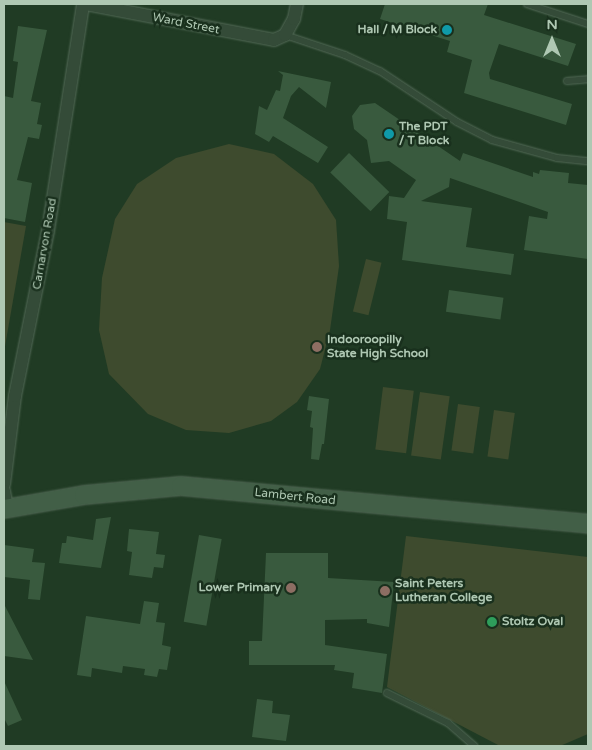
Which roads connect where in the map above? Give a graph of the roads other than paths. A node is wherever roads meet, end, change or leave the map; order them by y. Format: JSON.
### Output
{"nodes":[{"id":1,"x":85,"y":4,"type":"edge"},
{"id":2,"x":297,"y":4,"type":"edge"},
{"id":3,"x":527,"y":4,"type":"edge"},
{"id":4,"x":588,"y":24,"type":"edge"},
{"id":5,"x":285,"y":35,"type":"junction"},
{"id":6,"x":588,"y":79,"type":"edge"},
{"id":7,"x":567,"y":81,"type":"dead end"},
{"id":8,"x":588,"y":161,"type":"edge"},
{"id":9,"x":4,"y":484,"type":"edge"},
{"id":10,"x":4,"y":491,"type":"edge"},
{"id":11,"x":6,"y":509,"type":"edge"},
{"id":12,"x":588,"y":524,"type":"edge"},
{"id":13,"x":387,"y":693,"type":"dead end"},
{"id":14,"x":474,"y":746,"type":"edge"}],
"edges":[{"from":1,"to":5,"type":"street","name":"Ward Street"},
{"from":1,"to":9,"type":"street","name":"Carnarvon Road"},
{"from":2,"to":5,"type":"street"},
{"from":3,"to":4,"type":"lane"},
{"from":5,"to":8,"type":"lane"},
{"from":6,"to":7,"type":"lane"},
{"from":10,"to":11,"type":"street"},
{"from":11,"to":12,"type":"main road","name":"Lambert Road"},
{"from":13,"to":14,"type":"lane"}]}
